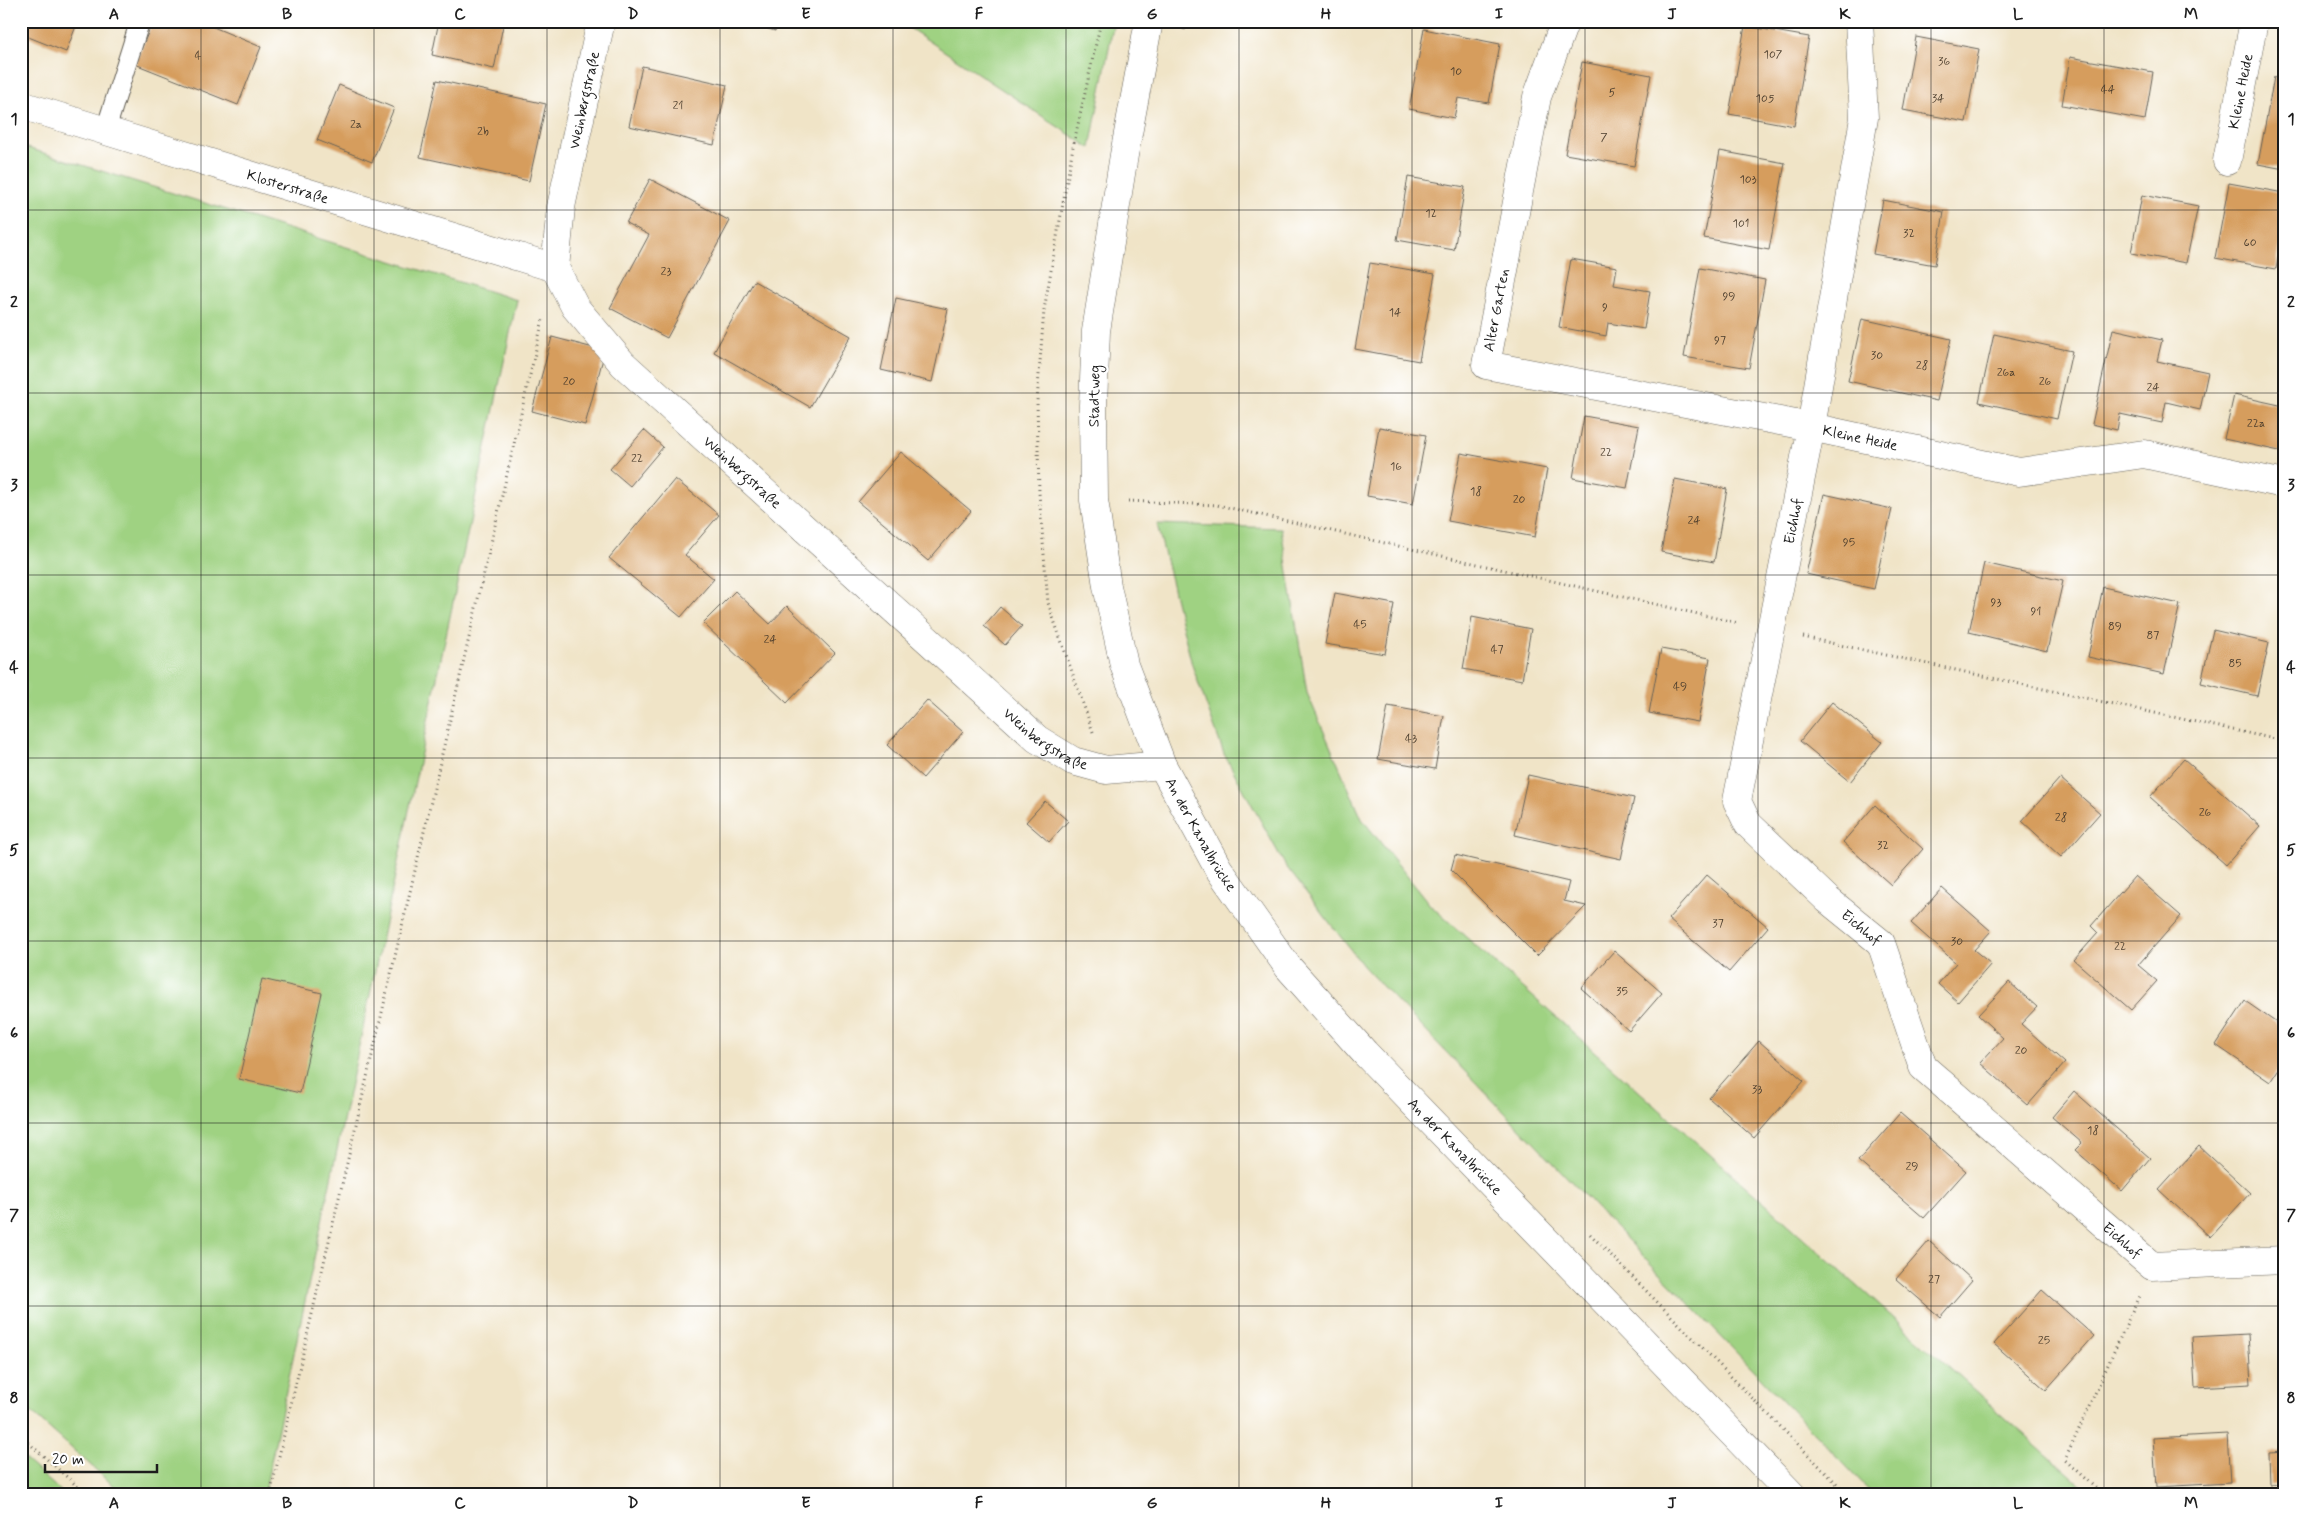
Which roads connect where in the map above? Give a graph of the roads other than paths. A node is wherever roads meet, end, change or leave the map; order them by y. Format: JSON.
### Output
{"nodes":[{"id":1,"x":140,"y":21,"type":"edge"},
{"id":2,"x":601,"y":21,"type":"edge"},
{"id":3,"x":1149,"y":21,"type":"edge"},
{"id":4,"x":1565,"y":21,"type":"edge"},
{"id":5,"x":1858,"y":21,"type":"edge"},
{"id":6,"x":2254,"y":21,"type":"edge"},
{"id":7,"x":21,"y":105,"type":"edge"},
{"id":8,"x":105,"y":132,"type":"junction"},
{"id":9,"x":2227,"y":161,"type":"dead end"},
{"id":10,"x":555,"y":268,"type":"junction"},
{"id":11,"x":1811,"y":427,"type":"junction"},
{"id":12,"x":2284,"y":484,"type":"edge"},
{"id":13,"x":1162,"y":765,"type":"junction"},
{"id":14,"x":2284,"y":1260,"type":"edge"},
{"id":15,"x":1792,"y":1495,"type":"edge"}],
"edges":[{"from":1,"to":8,"type":"lane"},
{"from":2,"to":10,"type":"street","name":"Weinbergstraße"},
{"from":3,"to":13,"type":"street","name":"Stadtweg"},
{"from":4,"to":11,"type":"street","name":"Alter Garten"},
{"from":5,"to":11,"type":"street","name":"Kleine Heide"},
{"from":6,"to":9,"type":"street","name":"Kleine Heide"},
{"from":7,"to":8,"type":"street","name":"Klosterstraße"},
{"from":8,"to":10,"type":"street","name":"Klosterstraße"},
{"from":10,"to":13,"type":"street","name":"Weinbergstraße"},
{"from":11,"to":12,"type":"street","name":"Kleine Heide"},
{"from":11,"to":14,"type":"street","name":"Eichhof"},
{"from":13,"to":15,"type":"street","name":"An der Kanalbrücke"}]}
